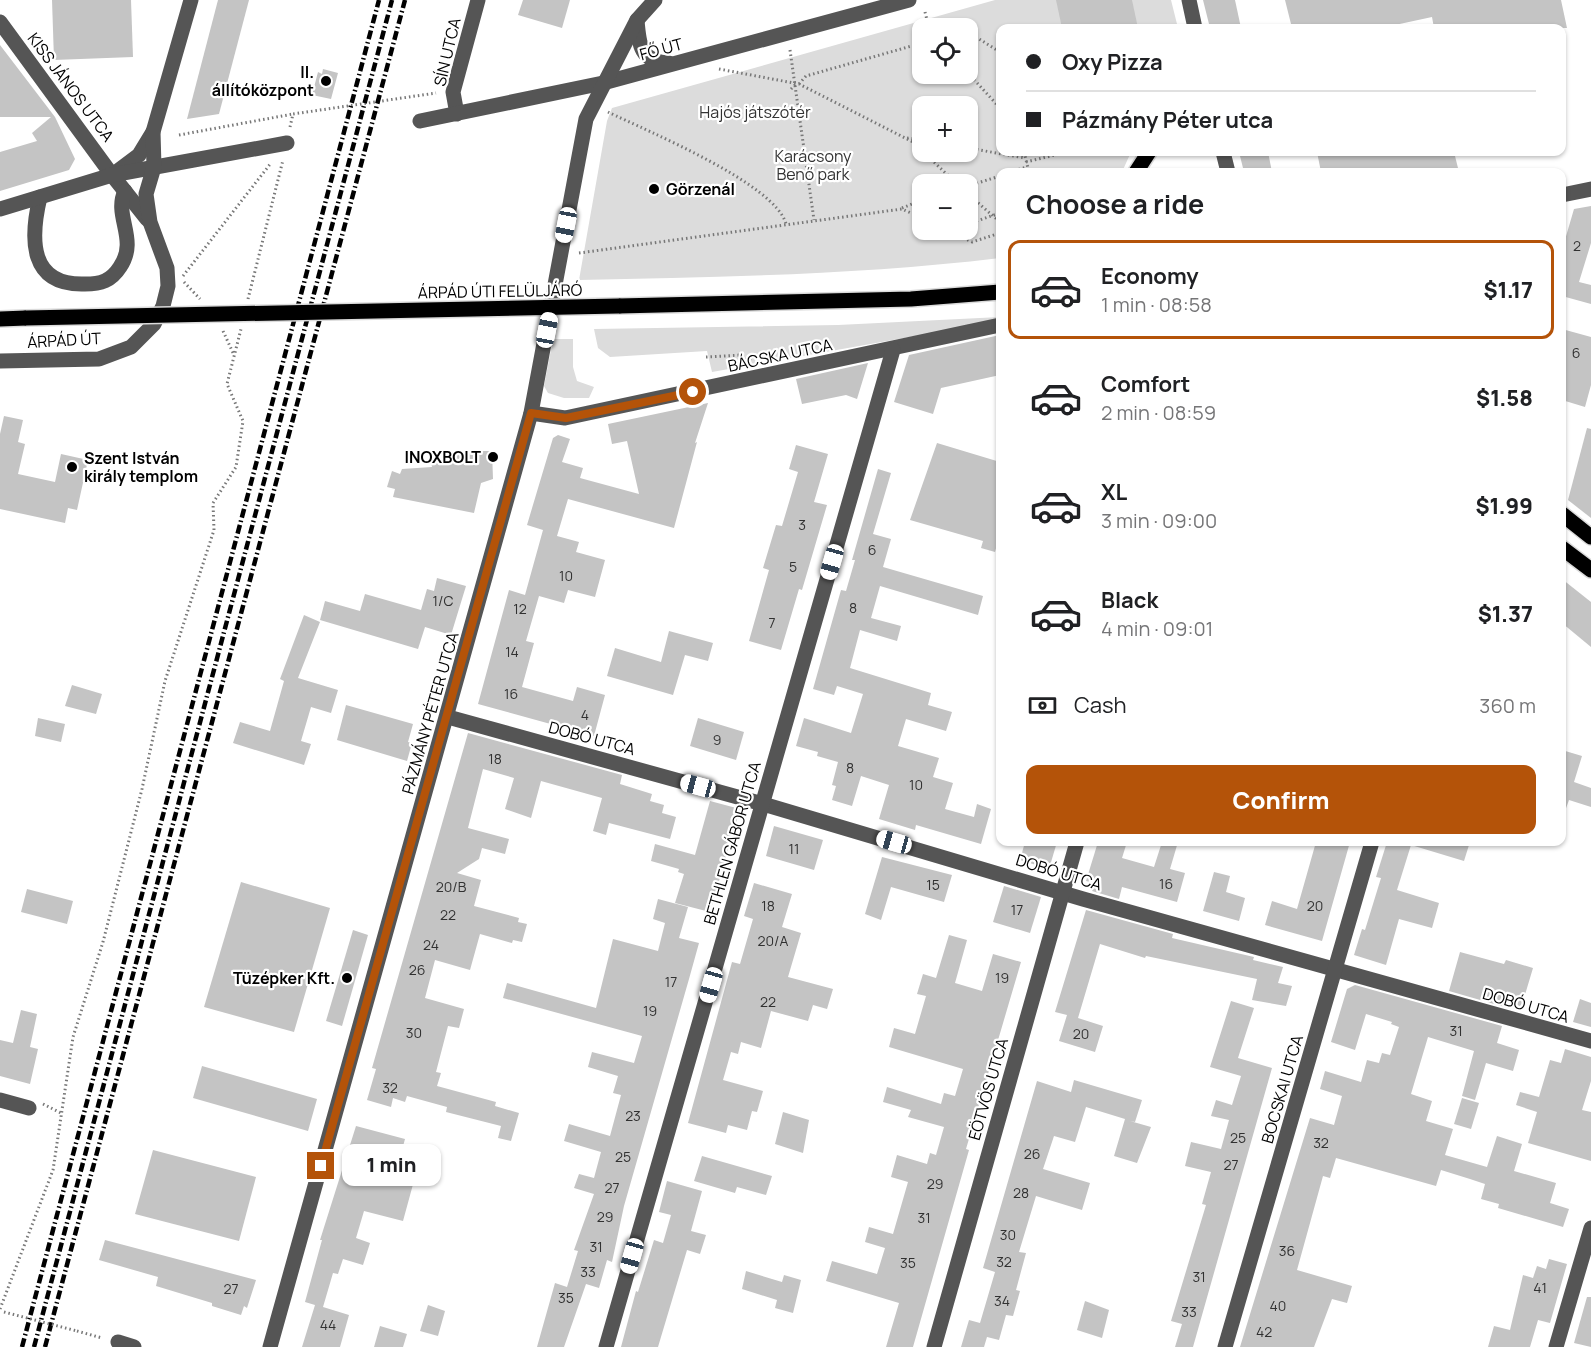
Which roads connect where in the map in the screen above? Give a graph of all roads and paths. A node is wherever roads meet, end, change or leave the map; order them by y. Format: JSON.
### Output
{"nodes":[{"id":1,"x":191,"y":0,"type":"edge"},
{"id":2,"x":478,"y":0,"type":"edge"},
{"id":3,"x":655,"y":0,"type":"edge"},
{"id":4,"x":857,"y":0,"type":"edge"},
{"id":5,"x":909,"y":0,"type":"edge"},
{"id":6,"x":1189,"y":0,"type":"edge"},
{"id":7,"x":925,"y":12,"type":"dead end"},
{"id":8,"x":846,"y":17,"type":"junction"},
{"id":9,"x":926,"y":18,"type":"edge"},
{"id":10,"x":637,"y":20,"type":"junction"},
{"id":11,"x":0,"y":22,"type":"edge"},
{"id":12,"x":1194,"y":24,"type":"edge"},
{"id":13,"x":978,"y":38,"type":"edge"},
{"id":14,"x":912,"y":45,"type":"edge"},
{"id":15,"x":790,"y":50,"type":"dead end"},
{"id":16,"x":996,"y":50,"type":"edge"},
{"id":17,"x":675,"y":63,"type":"junction"},
{"id":18,"x":719,"y":69,"type":"dead end"},
{"id":19,"x":603,"y":83,"type":"junction"},
{"id":20,"x":798,"y":84,"type":"junction"},
{"id":21,"x":978,"y":84,"type":"edge"},
{"id":22,"x":791,"y":89,"type":"dead end"},
{"id":23,"x":440,"y":93,"type":"dead end"},
{"id":24,"x":996,"y":104,"type":"edge"},
{"id":25,"x":605,"y":111,"type":"dead end"},
{"id":26,"x":293,"y":114,"type":"junction"},
{"id":27,"x":457,"y":114,"type":"junction"},
{"id":28,"x":420,"y":121,"type":"dead end"},
{"id":29,"x":153,"y":132,"type":"junction"},
{"id":30,"x":179,"y":135,"type":"dead end"},
{"id":31,"x":904,"y":137,"type":"junction"},
{"id":32,"x":912,"y":138,"type":"edge"},
{"id":33,"x":287,"y":143,"type":"junction"},
{"id":34,"x":978,"y":150,"type":"edge"},
{"id":35,"x":996,"y":154,"type":"edge"},
{"id":36,"x":1007,"y":156,"type":"edge"},
{"id":37,"x":1025,"y":156,"type":"edge"},
{"id":38,"x":1046,"y":156,"type":"edge"},
{"id":39,"x":1026,"y":160,"type":"junction"},
{"id":40,"x":154,"y":167,"type":"junction"},
{"id":41,"x":1027,"y":167,"type":"joint"},
{"id":42,"x":1024,"y":168,"type":"edge"},
{"id":43,"x":947,"y":174,"type":"edge"},
{"id":44,"x":112,"y":175,"type":"junction"},
{"id":45,"x":996,"y":177,"type":"edge"},
{"id":46,"x":978,"y":183,"type":"edge"},
{"id":47,"x":1591,"y":189,"type":"edge"},
{"id":48,"x":125,"y":191,"type":"junction"},
{"id":49,"x":1566,"y":195,"type":"edge"},
{"id":50,"x":40,"y":197,"type":"junction"},
{"id":51,"x":978,"y":202,"type":"edge"},
{"id":52,"x":912,"y":204,"type":"edge"},
{"id":53,"x":902,"y":208,"type":"junction"},
{"id":54,"x":0,"y":209,"type":"edge"},
{"id":55,"x":912,"y":213,"type":"edge"},
{"id":56,"x":994,"y":216,"type":"joint"},
{"id":57,"x":814,"y":221,"type":"junction"},
{"id":58,"x":978,"y":221,"type":"edge"},
{"id":59,"x":150,"y":222,"type":"junction"},
{"id":60,"x":786,"y":224,"type":"junction"},
{"id":61,"x":996,"y":234,"type":"edge"},
{"id":62,"x":968,"y":240,"type":"edge"},
{"id":63,"x":579,"y":253,"type":"dead end"},
{"id":64,"x":180,"y":279,"type":"dead end"},
{"id":65,"x":996,"y":292,"type":"edge"},
{"id":66,"x":248,"y":300,"type":"dead end"},
{"id":67,"x":0,"y":319,"type":"edge"},
{"id":68,"x":243,"y":322,"type":"dead end"},
{"id":69,"x":996,"y":326,"type":"edge"},
{"id":70,"x":893,"y":350,"type":"junction"},
{"id":71,"x":706,"y":357,"type":"dead end"},
{"id":72,"x":0,"y":360,"type":"edge"},
{"id":73,"x":757,"y":378,"type":"junction"},
{"id":74,"x":531,"y":413,"type":"junction"},
{"id":75,"x":1566,"y":517,"type":"edge"},
{"id":76,"x":1591,"y":537,"type":"edge"},
{"id":77,"x":1566,"y":551,"type":"edge"},
{"id":78,"x":1591,"y":570,"type":"edge"},
{"id":79,"x":448,"y":717,"type":"junction"},
{"id":80,"x":763,"y":804,"type":"junction"},
{"id":81,"x":1076,"y":846,"type":"edge"},
{"id":82,"x":1371,"y":846,"type":"edge"},
{"id":83,"x":1062,"y":892,"type":"junction"},
{"id":84,"x":1335,"y":970,"type":"junction"},
{"id":85,"x":1591,"y":1041,"type":"edge"},
{"id":86,"x":0,"y":1100,"type":"edge"},
{"id":87,"x":28,"y":1108,"type":"dead end"},
{"id":88,"x":1591,"y":1228,"type":"edge"},
{"id":89,"x":1,"y":1311,"type":"edge"},
{"id":90,"x":118,"y":1342,"type":"joint"},
{"id":91,"x":134,"y":1347,"type":"edge"},
{"id":92,"x":270,"y":1347,"type":"edge"},
{"id":93,"x":606,"y":1347,"type":"edge"},
{"id":94,"x":934,"y":1347,"type":"edge"},
{"id":95,"x":1225,"y":1347,"type":"edge"},
{"id":96,"x":1556,"y":1347,"type":"edge"}],
"edges":[{"from":1,"to":29,"type":"street"},
{"from":2,"to":27,"type":"street","name":"SÍN UTCA"},
{"from":3,"to":10,"type":"street","name":"PÁZMÁNY PÉTER UTCA"},
{"from":4,"to":8,"type":"street"},
{"from":5,"to":8,"type":"street","name":"FŐ ÚT"},
{"from":6,"to":12,"type":"street"},
{"from":7,"to":9,"type":"path"},
{"from":8,"to":17,"type":"street","name":"FŐ ÚT"},
{"from":10,"to":17,"type":"street"},
{"from":10,"to":19,"type":"street","name":"PÁZMÁNY PÉTER UTCA"},
{"from":11,"to":44,"type":"street","name":"KISS JÁNOS UTCA"},
{"from":13,"to":16,"type":"path"},
{"from":14,"to":20,"type":"path"},
{"from":15,"to":20,"type":"path"},
{"from":17,"to":19,"type":"street","name":"FŐ ÚT"},
{"from":18,"to":20,"type":"path"},
{"from":19,"to":27,"type":"street","name":"FŐ ÚT"},
{"from":19,"to":74,"type":"street","name":"PÁZMÁNY PÉTER UTCA"},
{"from":20,"to":22,"type":"path"},
{"from":20,"to":31,"type":"path"},
{"from":20,"to":57,"type":"path"},
{"from":21,"to":24,"type":"path"},
{"from":23,"to":26,"type":"path"},
{"from":25,"to":60,"type":"path"},
{"from":26,"to":30,"type":"path"},
{"from":26,"to":33,"type":"path"},
{"from":27,"to":28,"type":"street","name":"FŐ ÚT"},
{"from":29,"to":40,"type":"street","name":"ÁRPÁD ÚT"},
{"from":29,"to":44,"type":"street"},
{"from":31,"to":32,"type":"path"},
{"from":31,"to":43,"type":"path"},
{"from":33,"to":40,"type":"street"},
{"from":33,"to":64,"type":"path"},
{"from":33,"to":66,"type":"path"},
{"from":34,"to":35,"type":"path"},
{"from":36,"to":39,"type":"path"},
{"from":37,"to":39,"type":"path"},
{"from":38,"to":39,"type":"path"},
{"from":39,"to":41,"type":"path"},
{"from":40,"to":44,"type":"street"},
{"from":40,"to":59,"type":"street","name":"ÁRPÁD ÚT"},
{"from":41,"to":42,"type":"path"},
{"from":44,"to":48,"type":"street","name":"ÁRPÁD ÚT"},
{"from":44,"to":50,"type":"street"},
{"from":45,"to":46,"type":"path"},
{"from":47,"to":49,"type":"street"},
{"from":48,"to":50,"type":"street"},
{"from":48,"to":59,"type":"street","name":"ÁRPÁD ÚT"},
{"from":50,"to":54,"type":"street"},
{"from":51,"to":56,"type":"path"},
{"from":52,"to":53,"type":"path"},
{"from":53,"to":55,"type":"path"},
{"from":53,"to":57,"type":"path"},
{"from":56,"to":58,"type":"path"},
{"from":57,"to":60,"type":"path"},
{"from":59,"to":72,"type":"street","name":"ÁRPÁD ÚT"},
{"from":60,"to":63,"type":"path"},
{"from":61,"to":62,"type":"path"},
{"from":65,"to":67,"type":"main road","name":"ÁRPÁD ÚTI FELÜLJÁRÓ","bridge":true},
{"from":68,"to":89,"type":"path"},
{"from":69,"to":70,"type":"street","name":"BÁCSKA UTCA"},
{"from":70,"to":73,"type":"street","name":"BÁCSKA UTCA"},
{"from":70,"to":80,"type":"street","name":"BETHLEN GÁBOR UTCA"},
{"from":71,"to":73,"type":"path"},
{"from":73,"to":74,"type":"street","name":"BÁCSKA UTCA"},
{"from":74,"to":79,"type":"street","name":"PÁZMÁNY PÉTER UTCA"},
{"from":75,"to":76,"type":"main road"},
{"from":77,"to":78,"type":"main road"},
{"from":79,"to":80,"type":"street","name":"DOBÓ UTCA"},
{"from":79,"to":92,"type":"street","name":"PÁZMÁNY PÉTER UTCA"},
{"from":80,"to":83,"type":"street","name":"DOBÓ UTCA"},
{"from":80,"to":93,"type":"street","name":"BETHLEN GÁBOR UTCA"},
{"from":81,"to":83,"type":"street","name":"EÖTVÖS UTCA"},
{"from":82,"to":84,"type":"street","name":"BOCSKAI UTCA"},
{"from":83,"to":84,"type":"street","name":"DOBÓ UTCA"},
{"from":83,"to":94,"type":"street","name":"EÖTVÖS UTCA"},
{"from":84,"to":85,"type":"street","name":"DOBÓ UTCA"},
{"from":84,"to":95,"type":"street","name":"BOCSKAI UTCA"},
{"from":86,"to":87,"type":"street"},
{"from":88,"to":96,"type":"street"},
{"from":89,"to":90,"type":"path","bridge":true},
{"from":90,"to":91,"type":"street"}]}
